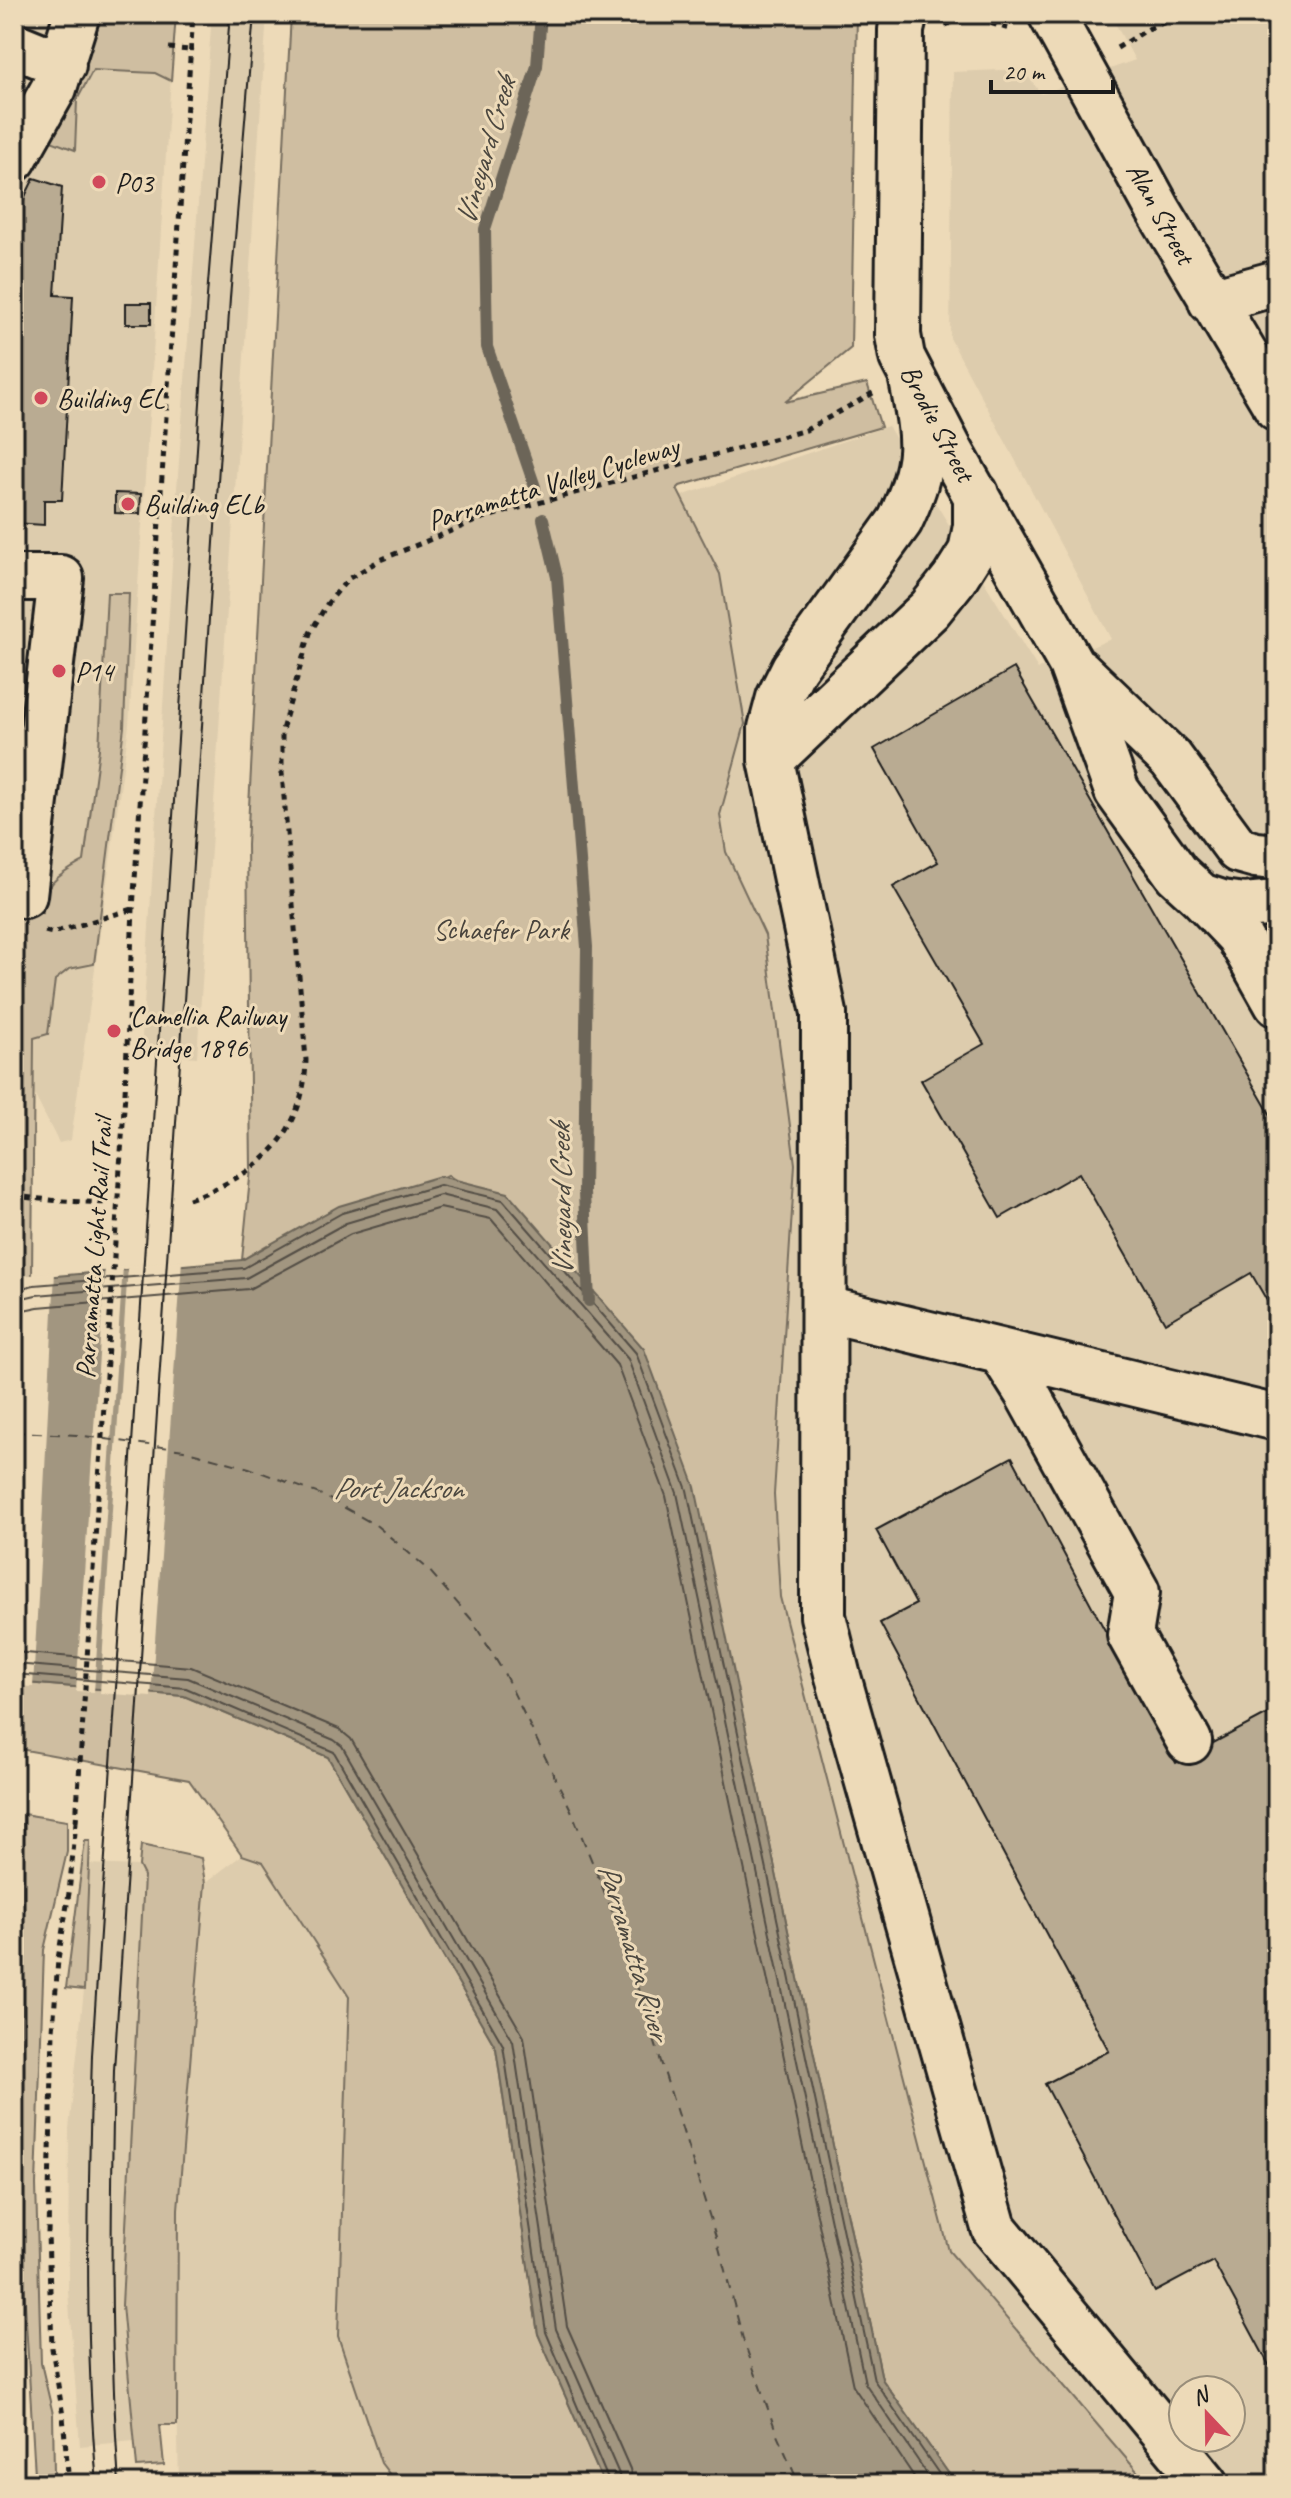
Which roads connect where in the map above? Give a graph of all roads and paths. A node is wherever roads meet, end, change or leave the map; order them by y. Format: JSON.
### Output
{"nodes":[{"id":1,"x":77,"y":14,"type":"edge"},
{"id":2,"x":193,"y":14,"type":"edge"},
{"id":3,"x":1187,"y":14,"type":"edge"},
{"id":4,"x":924,"y":19,"type":"edge"},
{"id":5,"x":1037,"y":24,"type":"edge"},
{"id":6,"x":14,"y":45,"type":"edge"},
{"id":7,"x":169,"y":48,"type":"dead end"},
{"id":8,"x":1116,"y":49,"type":"dead end"},
{"id":9,"x":190,"y":50,"type":"junction"},
{"id":10,"x":63,"y":65,"type":"junction"},
{"id":11,"x":14,"y":159,"type":"edge"},
{"id":12,"x":1277,"y":283,"type":"edge"},
{"id":13,"x":1211,"y":301,"type":"junction"},
{"id":14,"x":897,"y":381,"type":"junction"},
{"id":15,"x":1277,"y":408,"type":"edge"},
{"id":16,"x":976,"y":494,"type":"junction"},
{"id":17,"x":14,"y":578,"type":"edge"},
{"id":18,"x":1071,"y":664,"type":"junction"},
{"id":19,"x":771,"y":760,"type":"junction"},
{"id":20,"x":1257,"y":854,"type":"edge"},
{"id":21,"x":1277,"y":875,"type":"edge"},
{"id":22,"x":14,"y":894,"type":"edge"},
{"id":23,"x":1201,"y":896,"type":"junction"},
{"id":24,"x":1277,"y":903,"type":"edge"},
{"id":25,"x":133,"y":909,"type":"junction"},
{"id":26,"x":40,"y":930,"type":"dead end"},
{"id":27,"x":1277,"y":1004,"type":"edge"},
{"id":28,"x":14,"y":1196,"type":"edge"},
{"id":29,"x":189,"y":1199,"type":"dead end"},
{"id":30,"x":107,"y":1203,"type":"dead end"},
{"id":31,"x":825,"y":1309,"type":"junction"},
{"id":32,"x":1001,"y":1352,"type":"junction"},
{"id":33,"x":1277,"y":1418,"type":"edge"},
{"id":34,"x":1189,"y":1741,"type":"dead end"},
{"id":35,"x":69,"y":2484,"type":"edge"},
{"id":36,"x":1206,"y":2484,"type":"edge"}],
"edges":[{"from":1,"to":10,"type":"street"},
{"from":2,"to":9,"type":"path","name":"Parramatta Light Rail Trail"},
{"from":3,"to":8,"type":"path"},
{"from":4,"to":5,"type":"path"},
{"from":4,"to":14,"type":"street","name":"Brodie Street"},
{"from":5,"to":13,"type":"street","name":"Alan Street"},
{"from":6,"to":10,"type":"street"},
{"from":7,"to":9,"type":"path"},
{"from":9,"to":25,"type":"path","name":"Parramatta Light Rail Trail"},
{"from":10,"to":11,"type":"street"},
{"from":12,"to":13,"type":"street"},
{"from":13,"to":15,"type":"street","name":"Alan Street"},
{"from":14,"to":16,"type":"street","name":"Brodie Street"},
{"from":14,"to":19,"type":"street"},
{"from":14,"to":29,"type":"path","name":"Parramatta Valley Cycleway"},
{"from":16,"to":18,"type":"street","name":"Brodie Street"},
{"from":16,"to":19,"type":"street"},
{"from":17,"to":22,"type":"street"},
{"from":18,"to":20,"type":"street"},
{"from":18,"to":23,"type":"street"},
{"from":19,"to":31,"type":"street"},
{"from":20,"to":21,"type":"street"},
{"from":23,"to":24,"type":"street"},
{"from":23,"to":27,"type":"street"},
{"from":25,"to":26,"type":"path"},
{"from":25,"to":35,"type":"path","name":"Parramatta Light Rail Trail","bridge":true},
{"from":28,"to":30,"type":"path"},
{"from":31,"to":32,"type":"street"},
{"from":31,"to":36,"type":"street"},
{"from":32,"to":33,"type":"street"},
{"from":32,"to":34,"type":"street"}]}
